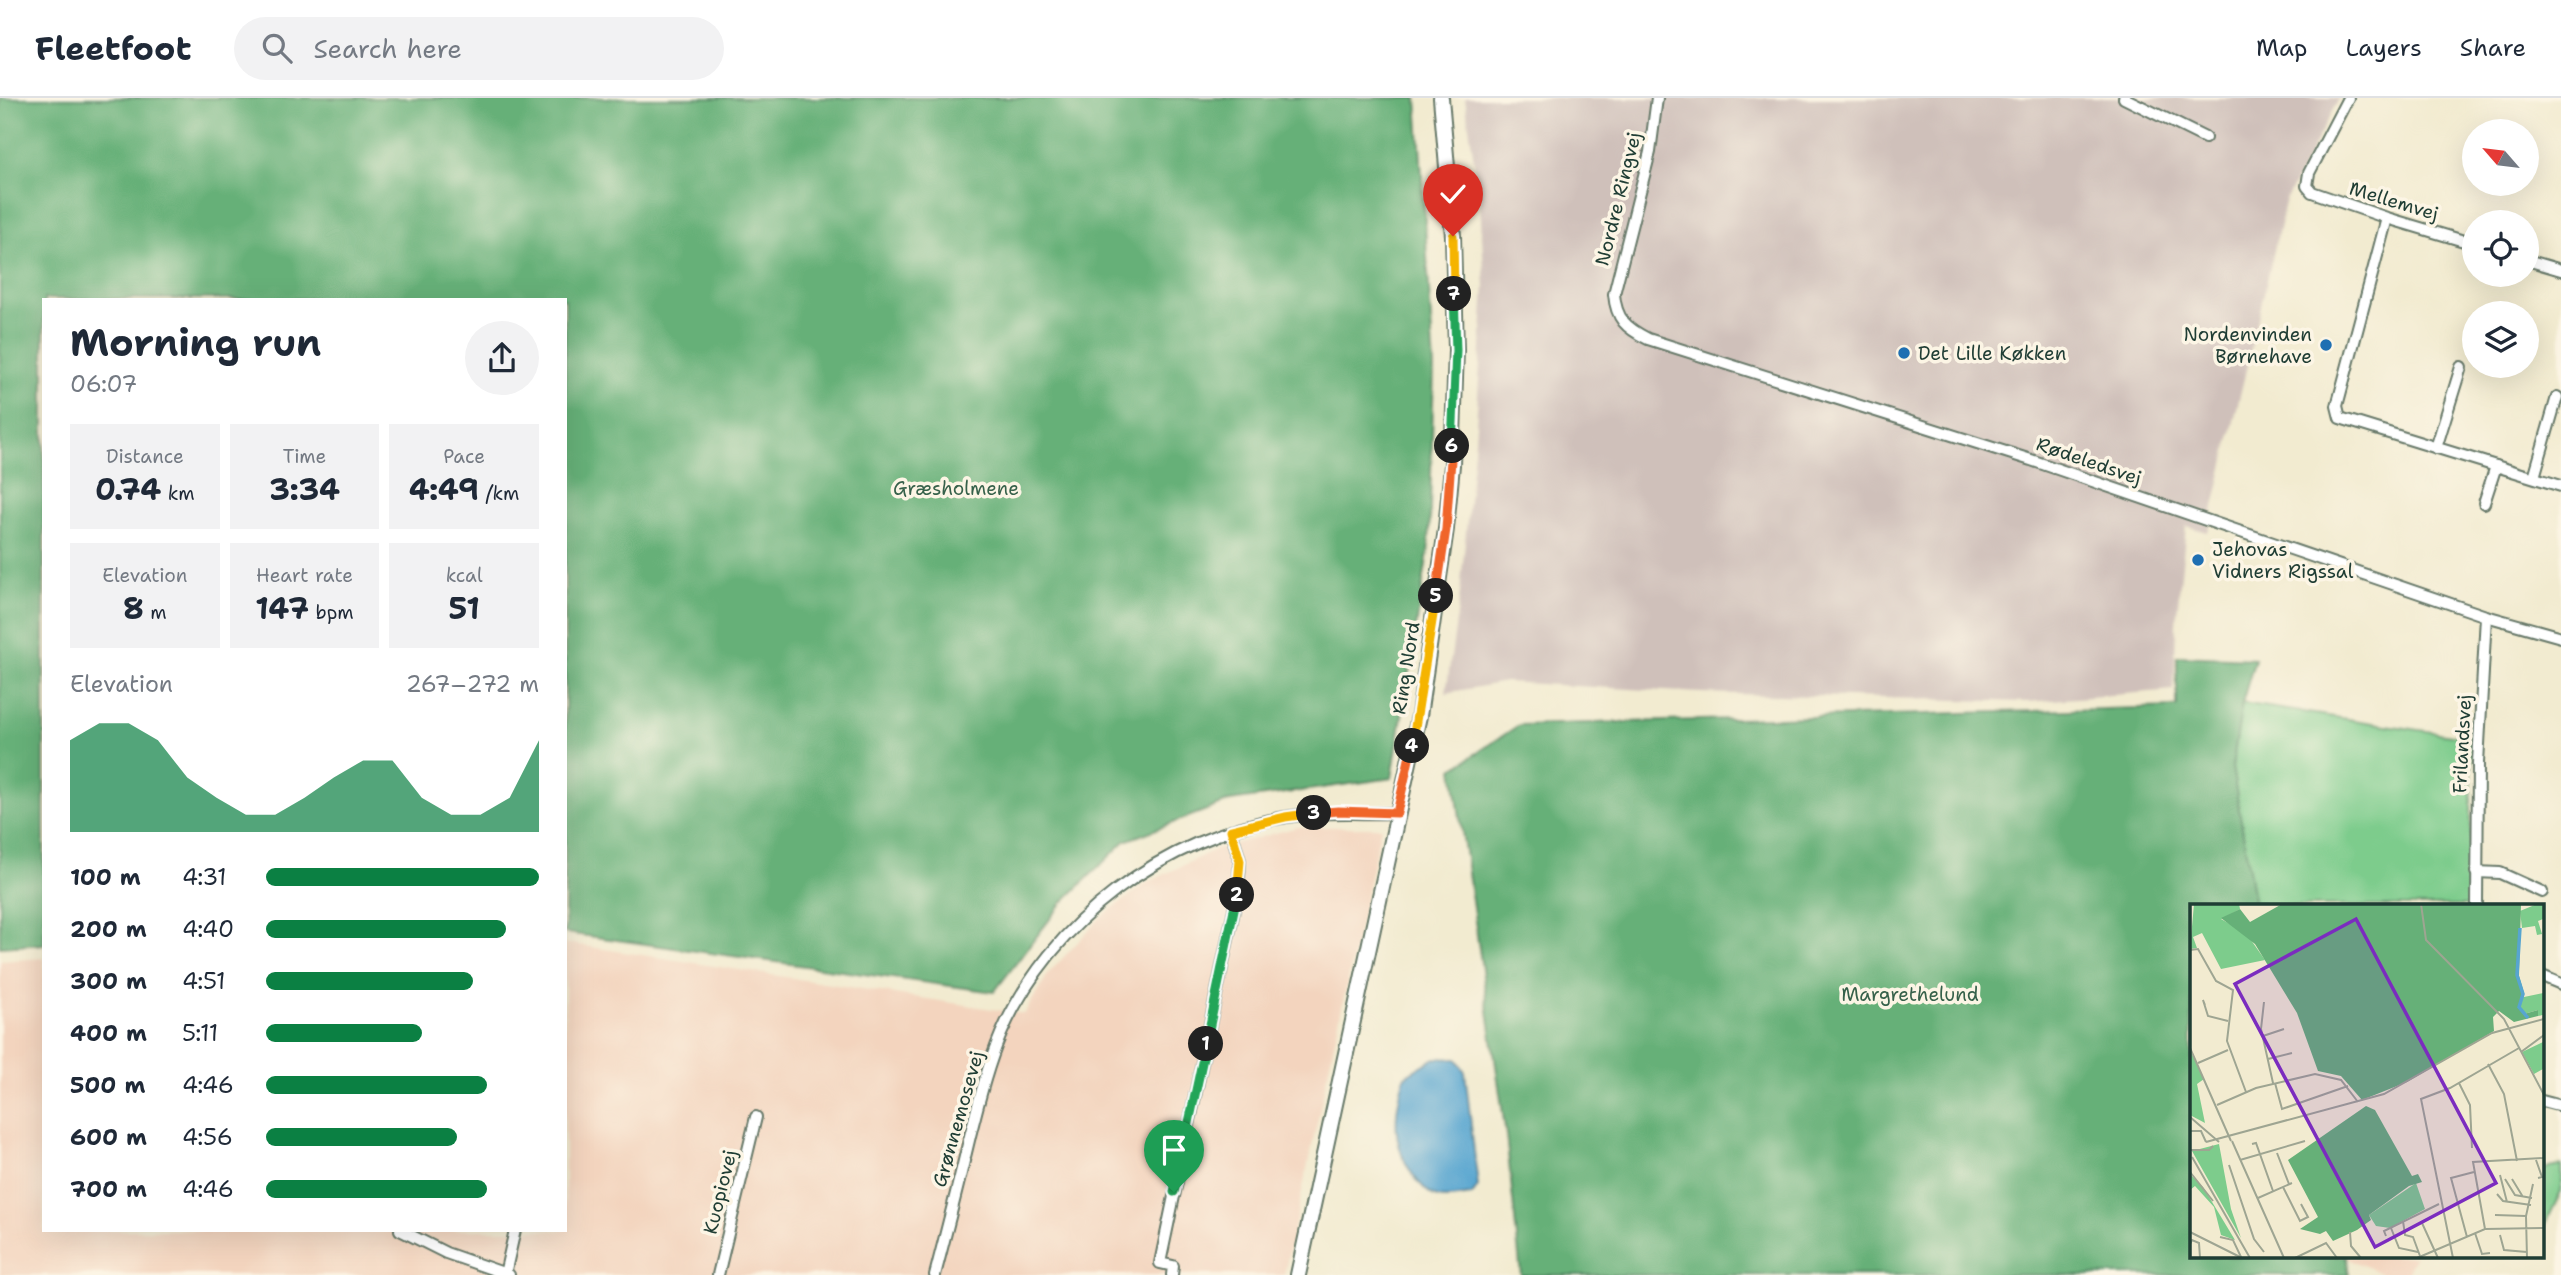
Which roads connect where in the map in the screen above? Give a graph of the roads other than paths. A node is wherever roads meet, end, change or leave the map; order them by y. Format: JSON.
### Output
{"nodes":[{"id":1,"x":1441,"y":98,"type":"edge"},
{"id":2,"x":1657,"y":98,"type":"edge"},
{"id":3,"x":2124,"y":98,"type":"edge"},
{"id":4,"x":2348,"y":98,"type":"edge"},
{"id":5,"x":2205,"y":138,"type":"dead end"},
{"id":6,"x":2387,"y":218,"type":"junction"},
{"id":7,"x":2462,"y":240,"type":"edge"},
{"id":8,"x":2539,"y":264,"type":"edge"},
{"id":9,"x":2561,"y":270,"type":"edge"},
{"id":10,"x":1615,"y":309,"type":"joint"},
{"id":11,"x":2461,"y":367,"type":"dead end"},
{"id":12,"x":2557,"y":397,"type":"dead end"},
{"id":13,"x":2437,"y":448,"type":"junction"},
{"id":14,"x":2496,"y":466,"type":"junction"},
{"id":15,"x":2534,"y":477,"type":"junction"},
{"id":16,"x":2561,"y":486,"type":"edge"},
{"id":17,"x":2484,"y":503,"type":"dead end"},
{"id":18,"x":2486,"y":616,"type":"junction"},
{"id":19,"x":2561,"y":637,"type":"edge"},
{"id":20,"x":1397,"y":813,"type":"junction"},
{"id":21,"x":1231,"y":830,"type":"junction"},
{"id":22,"x":2476,"y":873,"type":"junction"},
{"id":23,"x":2542,"y":892,"type":"dead end"},
{"id":24,"x":2477,"y":904,"type":"edge"},
{"id":25,"x":2544,"y":977,"type":"edge"},
{"id":26,"x":2561,"y":984,"type":"edge"},
{"id":27,"x":2544,"y":1102,"type":"edge"},
{"id":28,"x":2561,"y":1106,"type":"edge"},
{"id":29,"x":756,"y":1117,"type":"dead end"},
{"id":30,"x":404,"y":1232,"type":"edge"},
{"id":31,"x":516,"y":1232,"type":"edge"},
{"id":32,"x":507,"y":1275,"type":"edge"},
{"id":33,"x":718,"y":1275,"type":"edge"},
{"id":34,"x":935,"y":1275,"type":"edge"},
{"id":35,"x":1172,"y":1275,"type":"edge"},
{"id":36,"x":1298,"y":1275,"type":"edge"}],
"edges":[{"from":1,"to":20,"type":"main road","name":"Ring Nord"},
{"from":2,"to":10,"type":"street","name":"Nordre Ringvej"},
{"from":3,"to":5,"type":"street"},
{"from":4,"to":6,"type":"street","name":"Mellemvej"},
{"from":6,"to":7,"type":"street","name":"Mellemvej"},
{"from":6,"to":13,"type":"street"},
{"from":8,"to":9,"type":"street"},
{"from":10,"to":18,"type":"street","name":"Rødeledsvej"},
{"from":11,"to":13,"type":"street"},
{"from":12,"to":15,"type":"street"},
{"from":13,"to":14,"type":"street"},
{"from":14,"to":15,"type":"street"},
{"from":14,"to":17,"type":"street"},
{"from":15,"to":16,"type":"street"},
{"from":18,"to":19,"type":"street","name":"Rødeledsvej"},
{"from":18,"to":22,"type":"street","name":"Frilandsvej"},
{"from":20,"to":21,"type":"street","name":"Grønnemosevej"},
{"from":20,"to":36,"type":"main road","name":"Ring Nord"},
{"from":21,"to":34,"type":"street","name":"Grønnemosevej"},
{"from":21,"to":35,"type":"street"},
{"from":22,"to":23,"type":"street"},
{"from":22,"to":24,"type":"street","name":"Frilandsvej"},
{"from":25,"to":26,"type":"street"},
{"from":27,"to":28,"type":"street"},
{"from":29,"to":33,"type":"street","name":"Kuopiovej"},
{"from":30,"to":32,"type":"street"},
{"from":31,"to":32,"type":"street"}]}
